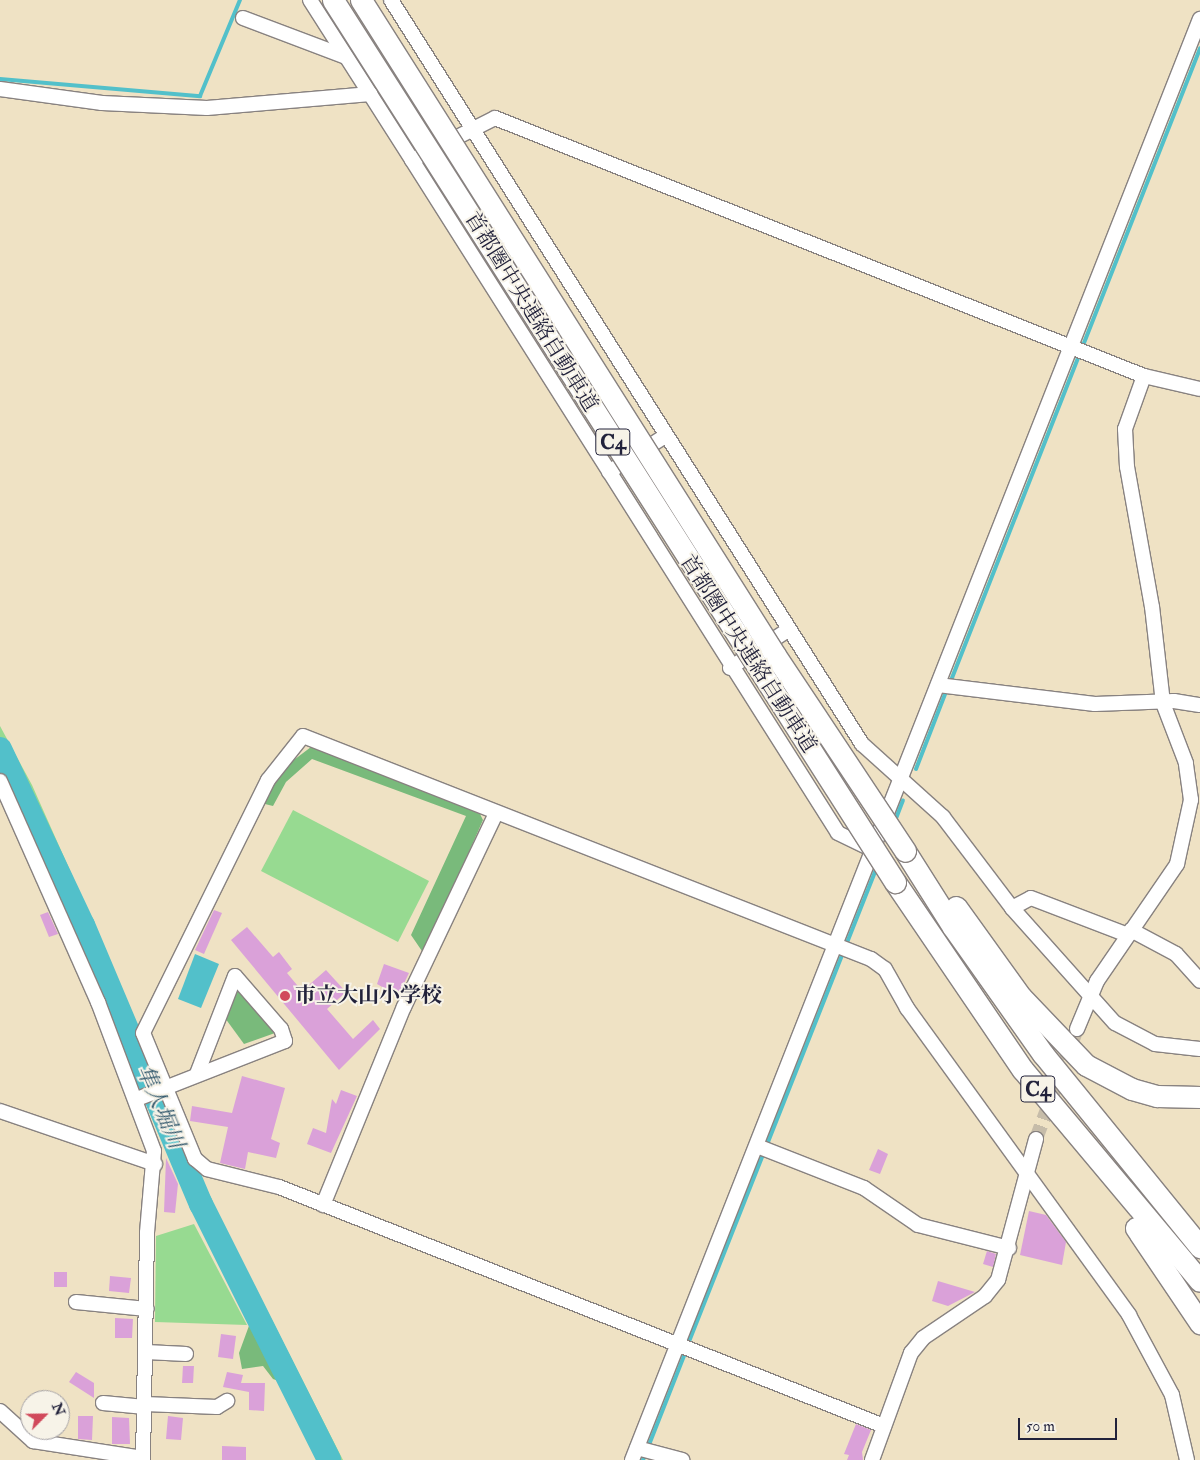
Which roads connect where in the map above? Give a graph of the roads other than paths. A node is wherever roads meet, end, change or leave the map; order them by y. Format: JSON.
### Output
{"nodes":[{"id":1,"x":310,"y":0,"type":"edge"},
{"id":2,"x":334,"y":0,"type":"edge"},
{"id":3,"x":361,"y":0,"type":"edge"},
{"id":4,"x":391,"y":0,"type":"edge"},
{"id":5,"x":243,"y":18,"type":"dead end"},
{"id":6,"x":1200,"y":19,"type":"edge"},
{"id":7,"x":346,"y":57,"type":"junction"},
{"id":8,"x":0,"y":89,"type":"edge"},
{"id":9,"x":370,"y":94,"type":"junction"},
{"id":10,"x":473,"y":127,"type":"junction"},
{"id":11,"x":412,"y":160,"type":"junction"},
{"id":12,"x":554,"y":256,"type":"junction"},
{"id":13,"x":495,"y":292,"type":"junction"},
{"id":14,"x":1071,"y":347,"type":"junction"},
{"id":15,"x":1144,"y":376,"type":"junction"},
{"id":16,"x":1200,"y":389,"type":"edge"},
{"id":17,"x":666,"y":436,"type":"junction"},
{"id":18,"x":609,"y":472,"type":"junction"},
{"id":19,"x":788,"y":630,"type":"junction"},
{"id":20,"x":730,"y":668,"type":"junction"},
{"id":21,"x":938,"y":686,"type":"junction"},
{"id":22,"x":1163,"y":702,"type":"junction"},
{"id":23,"x":1200,"y":705,"type":"edge"},
{"id":24,"x":0,"y":781,"type":"edge"},
{"id":25,"x":902,"y":782,"type":"junction"},
{"id":26,"x":496,"y":813,"type":"junction"},
{"id":27,"x":908,"y":849,"type":"junction"},
{"id":28,"x":875,"y":851,"type":"junction"},
{"id":29,"x":1012,"y":908,"type":"junction"},
{"id":30,"x":1130,"y":932,"type":"junction"},
{"id":31,"x":836,"y":947,"type":"junction"},
{"id":32,"x":1200,"y":981,"type":"edge"},
{"id":33,"x":1090,"y":997,"type":"junction"},
{"id":34,"x":1077,"y":1029,"type":"tunnel mouth"},
{"id":35,"x":1200,"y":1049,"type":"edge"},
{"id":36,"x":197,"y":1074,"type":"junction"},
{"id":37,"x":165,"y":1087,"type":"junction"},
{"id":38,"x":140,"y":1097,"type":"junction"},
{"id":39,"x":1200,"y":1097,"type":"edge"},
{"id":40,"x":0,"y":1111,"type":"edge"},
{"id":41,"x":1036,"y":1138,"type":"tunnel mouth"},
{"id":42,"x":757,"y":1146,"type":"junction"},
{"id":43,"x":1094,"y":1158,"type":"junction"},
{"id":44,"x":156,"y":1164,"type":"junction"},
{"id":45,"x":1027,"y":1173,"type":"junction"},
{"id":46,"x":323,"y":1205,"type":"junction"},
{"id":47,"x":1200,"y":1247,"type":"edge"},
{"id":48,"x":1009,"y":1248,"type":"junction"},
{"id":49,"x":1200,"y":1280,"type":"edge"},
{"id":50,"x":76,"y":1302,"type":"dead end"},
{"id":51,"x":147,"y":1309,"type":"junction"},
{"id":52,"x":1200,"y":1323,"type":"edge"},
{"id":53,"x":679,"y":1343,"type":"junction"},
{"id":54,"x":146,"y":1352,"type":"junction"},
{"id":55,"x":186,"y":1354,"type":"dead end"},
{"id":56,"x":227,"y":1401,"type":"dead end"},
{"id":57,"x":103,"y":1403,"type":"dead end"},
{"id":58,"x":145,"y":1405,"type":"junction"},
{"id":59,"x":0,"y":1411,"type":"edge"},
{"id":60,"x":884,"y":1426,"type":"junction"},
{"id":61,"x":634,"y":1454,"type":"edge"},
{"id":62,"x":143,"y":1459,"type":"edge"},
{"id":63,"x":682,"y":1460,"type":"edge"},
{"id":64,"x":872,"y":1460,"type":"edge"},
{"id":65,"x":1187,"y":1460,"type":"edge"}],
"edges":[{"from":1,"to":7,"type":"street"},
{"from":2,"to":43,"type":"highway","name":"首都圏中央連絡自動車道","number":"C4","bridge":true},
{"from":3,"to":27,"type":"highway","name":"首都圏中央連絡自動車道","number":"C4","bridge":true},
{"from":4,"to":10,"type":"street"},
{"from":5,"to":7,"type":"street"},
{"from":6,"to":14,"type":"street"},
{"from":7,"to":9,"type":"street"},
{"from":8,"to":9,"type":"street"},
{"from":9,"to":11,"type":"street"},
{"from":10,"to":11,"type":"street"},
{"from":10,"to":12,"type":"street"},
{"from":10,"to":14,"type":"street"},
{"from":11,"to":13,"type":"street"},
{"from":12,"to":13,"type":"street"},
{"from":12,"to":17,"type":"street"},
{"from":13,"to":18,"type":"street"},
{"from":14,"to":15,"type":"street"},
{"from":14,"to":21,"type":"street"},
{"from":15,"to":16,"type":"street"},
{"from":15,"to":22,"type":"street"},
{"from":17,"to":18,"type":"street"},
{"from":17,"to":19,"type":"street"},
{"from":18,"to":20,"type":"street"},
{"from":19,"to":20,"type":"street"},
{"from":19,"to":25,"type":"street"},
{"from":20,"to":28,"type":"street"},
{"from":21,"to":22,"type":"street"},
{"from":21,"to":25,"type":"street"},
{"from":22,"to":23,"type":"street"},
{"from":22,"to":30,"type":"street"},
{"from":24,"to":38,"type":"street"},
{"from":25,"to":28,"type":"street"},
{"from":25,"to":29,"type":"street"},
{"from":26,"to":31,"type":"street"},
{"from":26,"to":37,"type":"street"},
{"from":26,"to":46,"type":"street"},
{"from":27,"to":39,"type":"highway"},
{"from":27,"to":47,"type":"highway","name":"首都圏中央連絡自動車道","number":"C4"},
{"from":28,"to":31,"type":"street"},
{"from":29,"to":30,"type":"street"},
{"from":29,"to":33,"type":"street"},
{"from":30,"to":32,"type":"street"},
{"from":30,"to":33,"type":"street"},
{"from":31,"to":42,"type":"street"},
{"from":31,"to":45,"type":"street"},
{"from":33,"to":34,"type":"street"},
{"from":33,"to":35,"type":"street"},
{"from":36,"to":36,"type":"street"},
{"from":36,"to":37,"type":"street"},
{"from":37,"to":38,"type":"street"},
{"from":37,"to":46,"type":"street"},
{"from":38,"to":44,"type":"street"},
{"from":40,"to":44,"type":"street"},
{"from":41,"to":45,"type":"street"},
{"from":42,"to":48,"type":"street"},
{"from":42,"to":53,"type":"street"},
{"from":43,"to":49,"type":"highway","name":"首都圏中央連絡自動車道","number":"C4"},
{"from":43,"to":52,"type":"highway"},
{"from":44,"to":51,"type":"street"},
{"from":45,"to":48,"type":"street"},
{"from":45,"to":65,"type":"street"},
{"from":46,"to":53,"type":"street"},
{"from":48,"to":60,"type":"street"},
{"from":50,"to":51,"type":"street"},
{"from":51,"to":54,"type":"street"},
{"from":53,"to":60,"type":"street"},
{"from":53,"to":61,"type":"street"},
{"from":54,"to":55,"type":"street"},
{"from":54,"to":58,"type":"street"},
{"from":56,"to":58,"type":"street"},
{"from":57,"to":58,"type":"street"},
{"from":58,"to":62,"type":"street"},
{"from":59,"to":62,"type":"street"},
{"from":60,"to":64,"type":"street"},
{"from":61,"to":63,"type":"street"}]}
